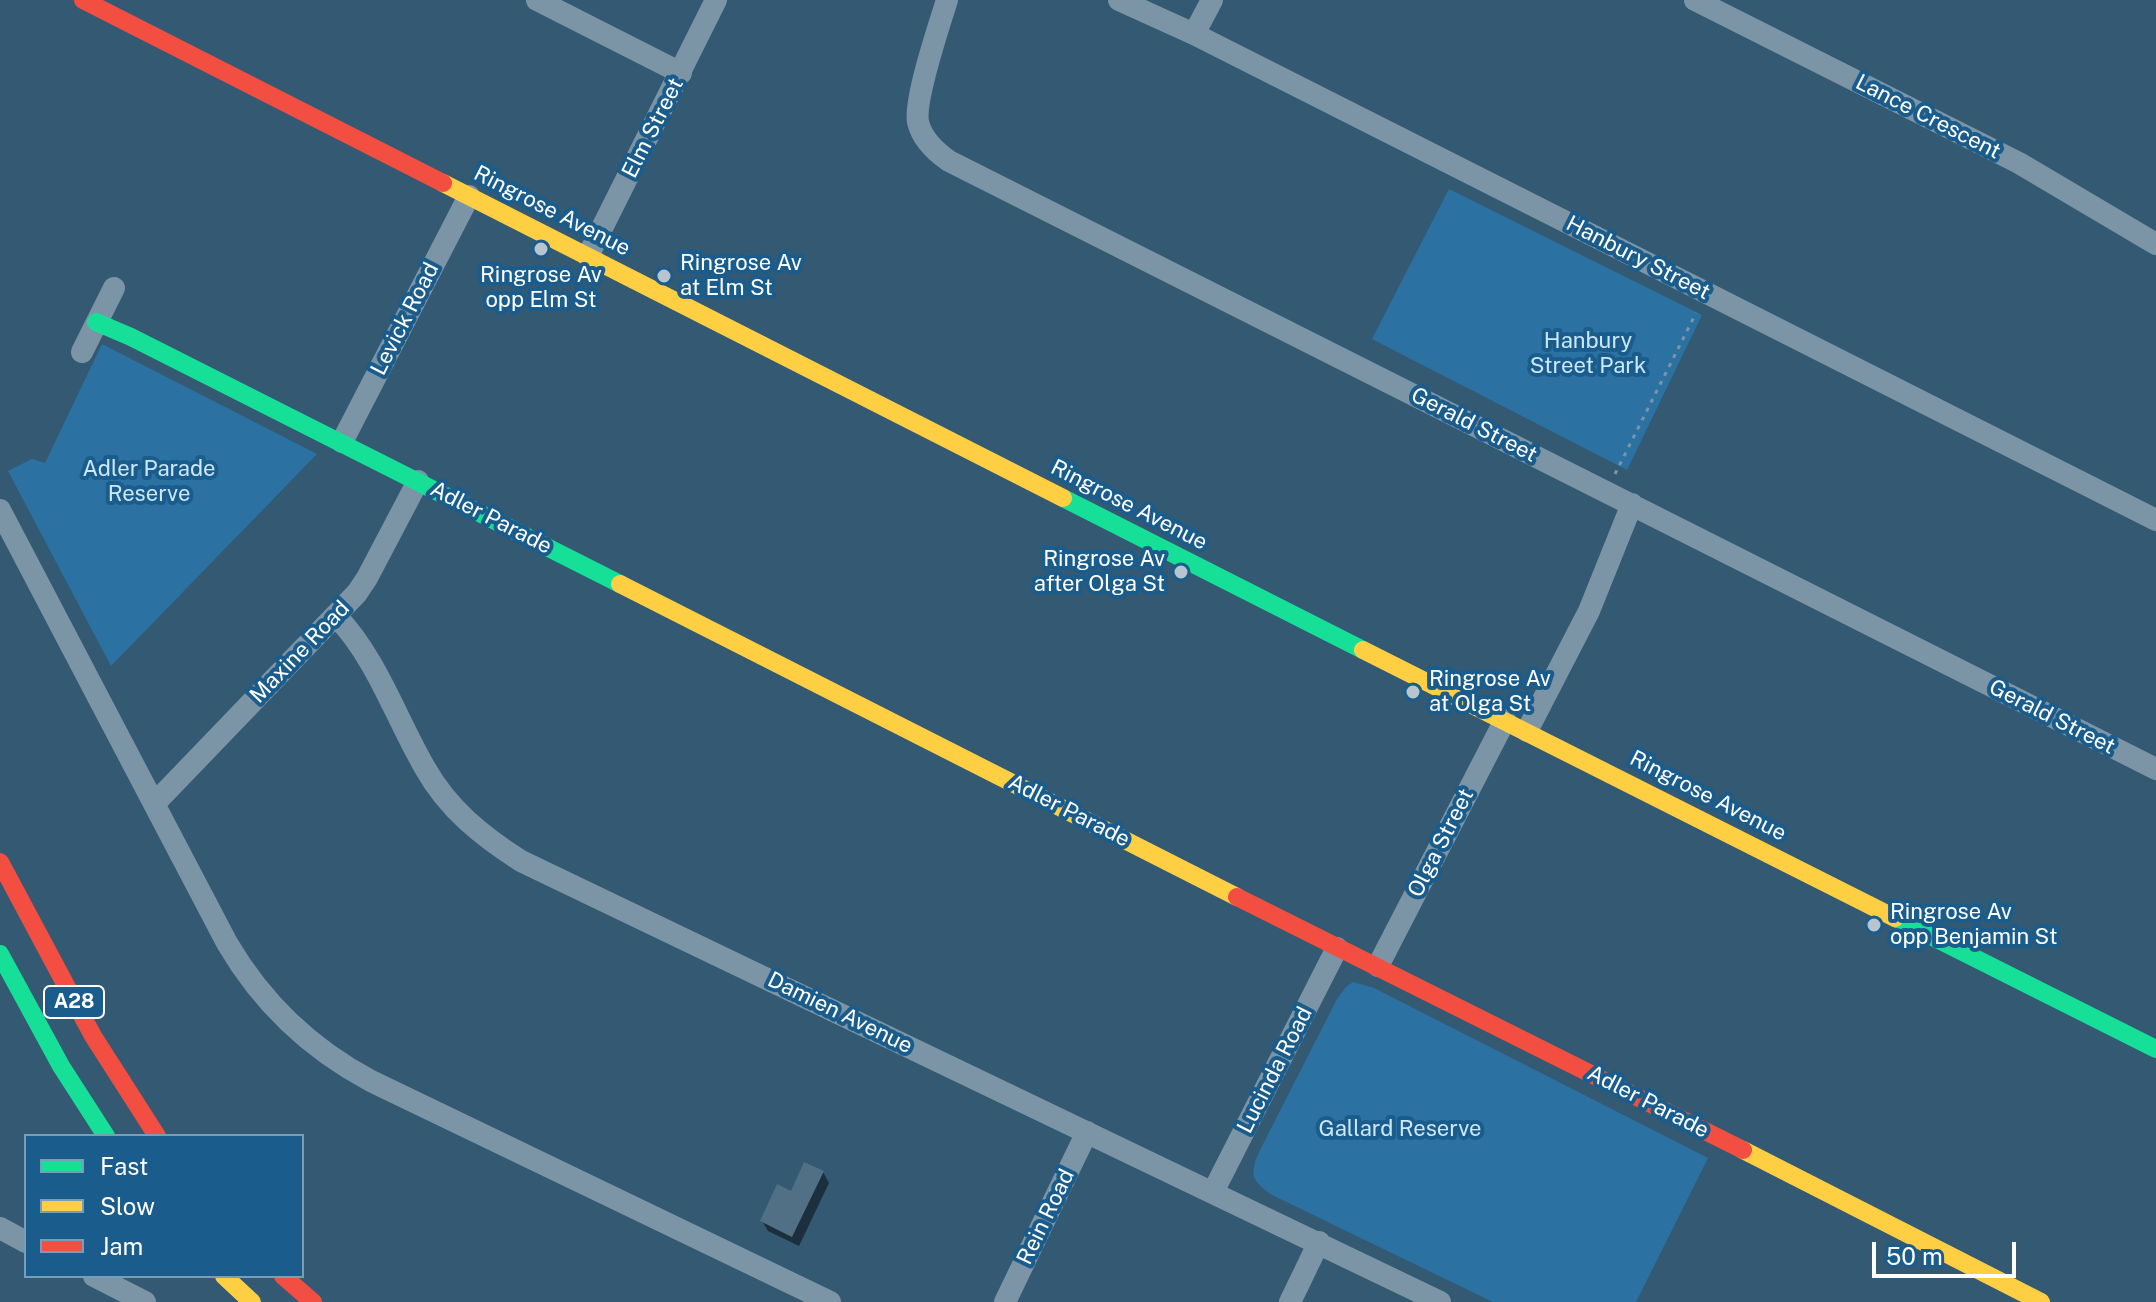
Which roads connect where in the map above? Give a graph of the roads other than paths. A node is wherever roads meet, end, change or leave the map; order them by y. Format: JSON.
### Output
{"nodes":[{"id":1,"x":83,"y":0,"type":"edge"},
{"id":2,"x":537,"y":0,"type":"edge"},
{"id":3,"x":716,"y":0,"type":"edge"},
{"id":4,"x":947,"y":0,"type":"edge"},
{"id":5,"x":1119,"y":0,"type":"edge"},
{"id":6,"x":1212,"y":0,"type":"edge"},
{"id":7,"x":1695,"y":0,"type":"edge"},
{"id":8,"x":1194,"y":34,"type":"junction"},
{"id":9,"x":681,"y":73,"type":"junction"},
{"id":10,"x":469,"y":196,"type":"junction"},
{"id":11,"x":2156,"y":244,"type":"edge"},
{"id":12,"x":588,"y":256,"type":"junction"},
{"id":13,"x":114,"y":288,"type":"dead end"},
{"id":14,"x":96,"y":322,"type":"junction"},
{"id":15,"x":82,"y":352,"type":"dead end"},
{"id":16,"x":342,"y":442,"type":"junction"},
{"id":17,"x":418,"y":481,"type":"junction"},
{"id":18,"x":1632,"y":504,"type":"junction"},
{"id":19,"x":0,"y":510,"type":"edge"},
{"id":20,"x":2156,"y":520,"type":"edge"},
{"id":21,"x":336,"y":616,"type":"junction"},
{"id":22,"x":1505,"y":720,"type":"junction"},
{"id":23,"x":1527,"y":731,"type":"junction"},
{"id":24,"x":2156,"y":769,"type":"edge"},
{"id":25,"x":155,"y":803,"type":"junction"},
{"id":26,"x":0,"y":862,"type":"edge"},
{"id":27,"x":1337,"y":948,"type":"junction"},
{"id":28,"x":0,"y":954,"type":"edge"},
{"id":29,"x":1378,"y":966,"type":"junction"},
{"id":30,"x":2156,"y":1049,"type":"edge"},
{"id":31,"x":1087,"y":1132,"type":"junction"},
{"id":32,"x":105,"y":1134,"type":"edge"},
{"id":33,"x":156,"y":1134,"type":"edge"},
{"id":34,"x":1213,"y":1192,"type":"junction"},
{"id":35,"x":0,"y":1228,"type":"edge"},
{"id":36,"x":24,"y":1241,"type":"edge"},
{"id":37,"x":1319,"y":1242,"type":"junction"},
{"id":38,"x":98,"y":1278,"type":"edge"},
{"id":39,"x":226,"y":1278,"type":"edge"},
{"id":40,"x":285,"y":1278,"type":"edge"},
{"id":41,"x":145,"y":1302,"type":"edge"},
{"id":42,"x":252,"y":1302,"type":"edge"},
{"id":43,"x":313,"y":1302,"type":"edge"},
{"id":44,"x":830,"y":1302,"type":"edge"},
{"id":45,"x":1005,"y":1302,"type":"edge"},
{"id":46,"x":1290,"y":1302,"type":"edge"},
{"id":47,"x":1440,"y":1302,"type":"edge"},
{"id":48,"x":2041,"y":1302,"type":"edge"}],
"edges":[{"from":1,"to":10,"type":"main road","name":"Ringrose Avenue"},
{"from":2,"to":9,"type":"street"},
{"from":3,"to":9,"type":"street","name":"Elm Street"},
{"from":4,"to":18,"type":"street","name":"Gerald Street"},
{"from":5,"to":8,"type":"street","name":"Hanbury Street"},
{"from":6,"to":8,"type":"street"},
{"from":7,"to":11,"type":"street","name":"Lance Crescent"},
{"from":8,"to":20,"type":"street","name":"Hanbury Street"},
{"from":9,"to":12,"type":"street","name":"Elm Street"},
{"from":10,"to":12,"type":"main road","name":"Ringrose Avenue"},
{"from":10,"to":16,"type":"street","name":"Levick Road"},
{"from":12,"to":22,"type":"main road","name":"Ringrose Avenue"},
{"from":13,"to":14,"type":"street"},
{"from":14,"to":15,"type":"street"},
{"from":14,"to":16,"type":"main road","name":"Adler Parade"},
{"from":16,"to":17,"type":"main road","name":"Adler Parade"},
{"from":17,"to":21,"type":"street","name":"Maxine Road"},
{"from":17,"to":27,"type":"main road","name":"Adler Parade"},
{"from":18,"to":23,"type":"street"},
{"from":18,"to":24,"type":"street","name":"Gerald Street"},
{"from":19,"to":25,"type":"street"},
{"from":21,"to":25,"type":"street","name":"Maxine Road"},
{"from":21,"to":31,"type":"street","name":"Damien Avenue"},
{"from":22,"to":23,"type":"main road","name":"Ringrose Avenue"},
{"from":22,"to":29,"type":"street","name":"Olga Street"},
{"from":23,"to":30,"type":"main road","name":"Ringrose Avenue"},
{"from":25,"to":44,"type":"street"},
{"from":26,"to":33,"type":"main road","number":"A28"},
{"from":27,"to":29,"type":"main road","name":"Adler Parade"},
{"from":27,"to":34,"type":"street","name":"Lucinda Road"},
{"from":28,"to":32,"type":"main road","number":"A28"},
{"from":29,"to":48,"type":"main road","name":"Adler Parade"},
{"from":31,"to":34,"type":"street","name":"Damien Avenue"},
{"from":31,"to":45,"type":"street","name":"Rein Road"},
{"from":34,"to":37,"type":"street","name":"Damien Avenue"},
{"from":35,"to":36,"type":"street"},
{"from":37,"to":46,"type":"street"},
{"from":37,"to":47,"type":"street","name":"Damien Avenue"},
{"from":38,"to":41,"type":"street"},
{"from":39,"to":42,"type":"main road"},
{"from":40,"to":43,"type":"main road"}]}
